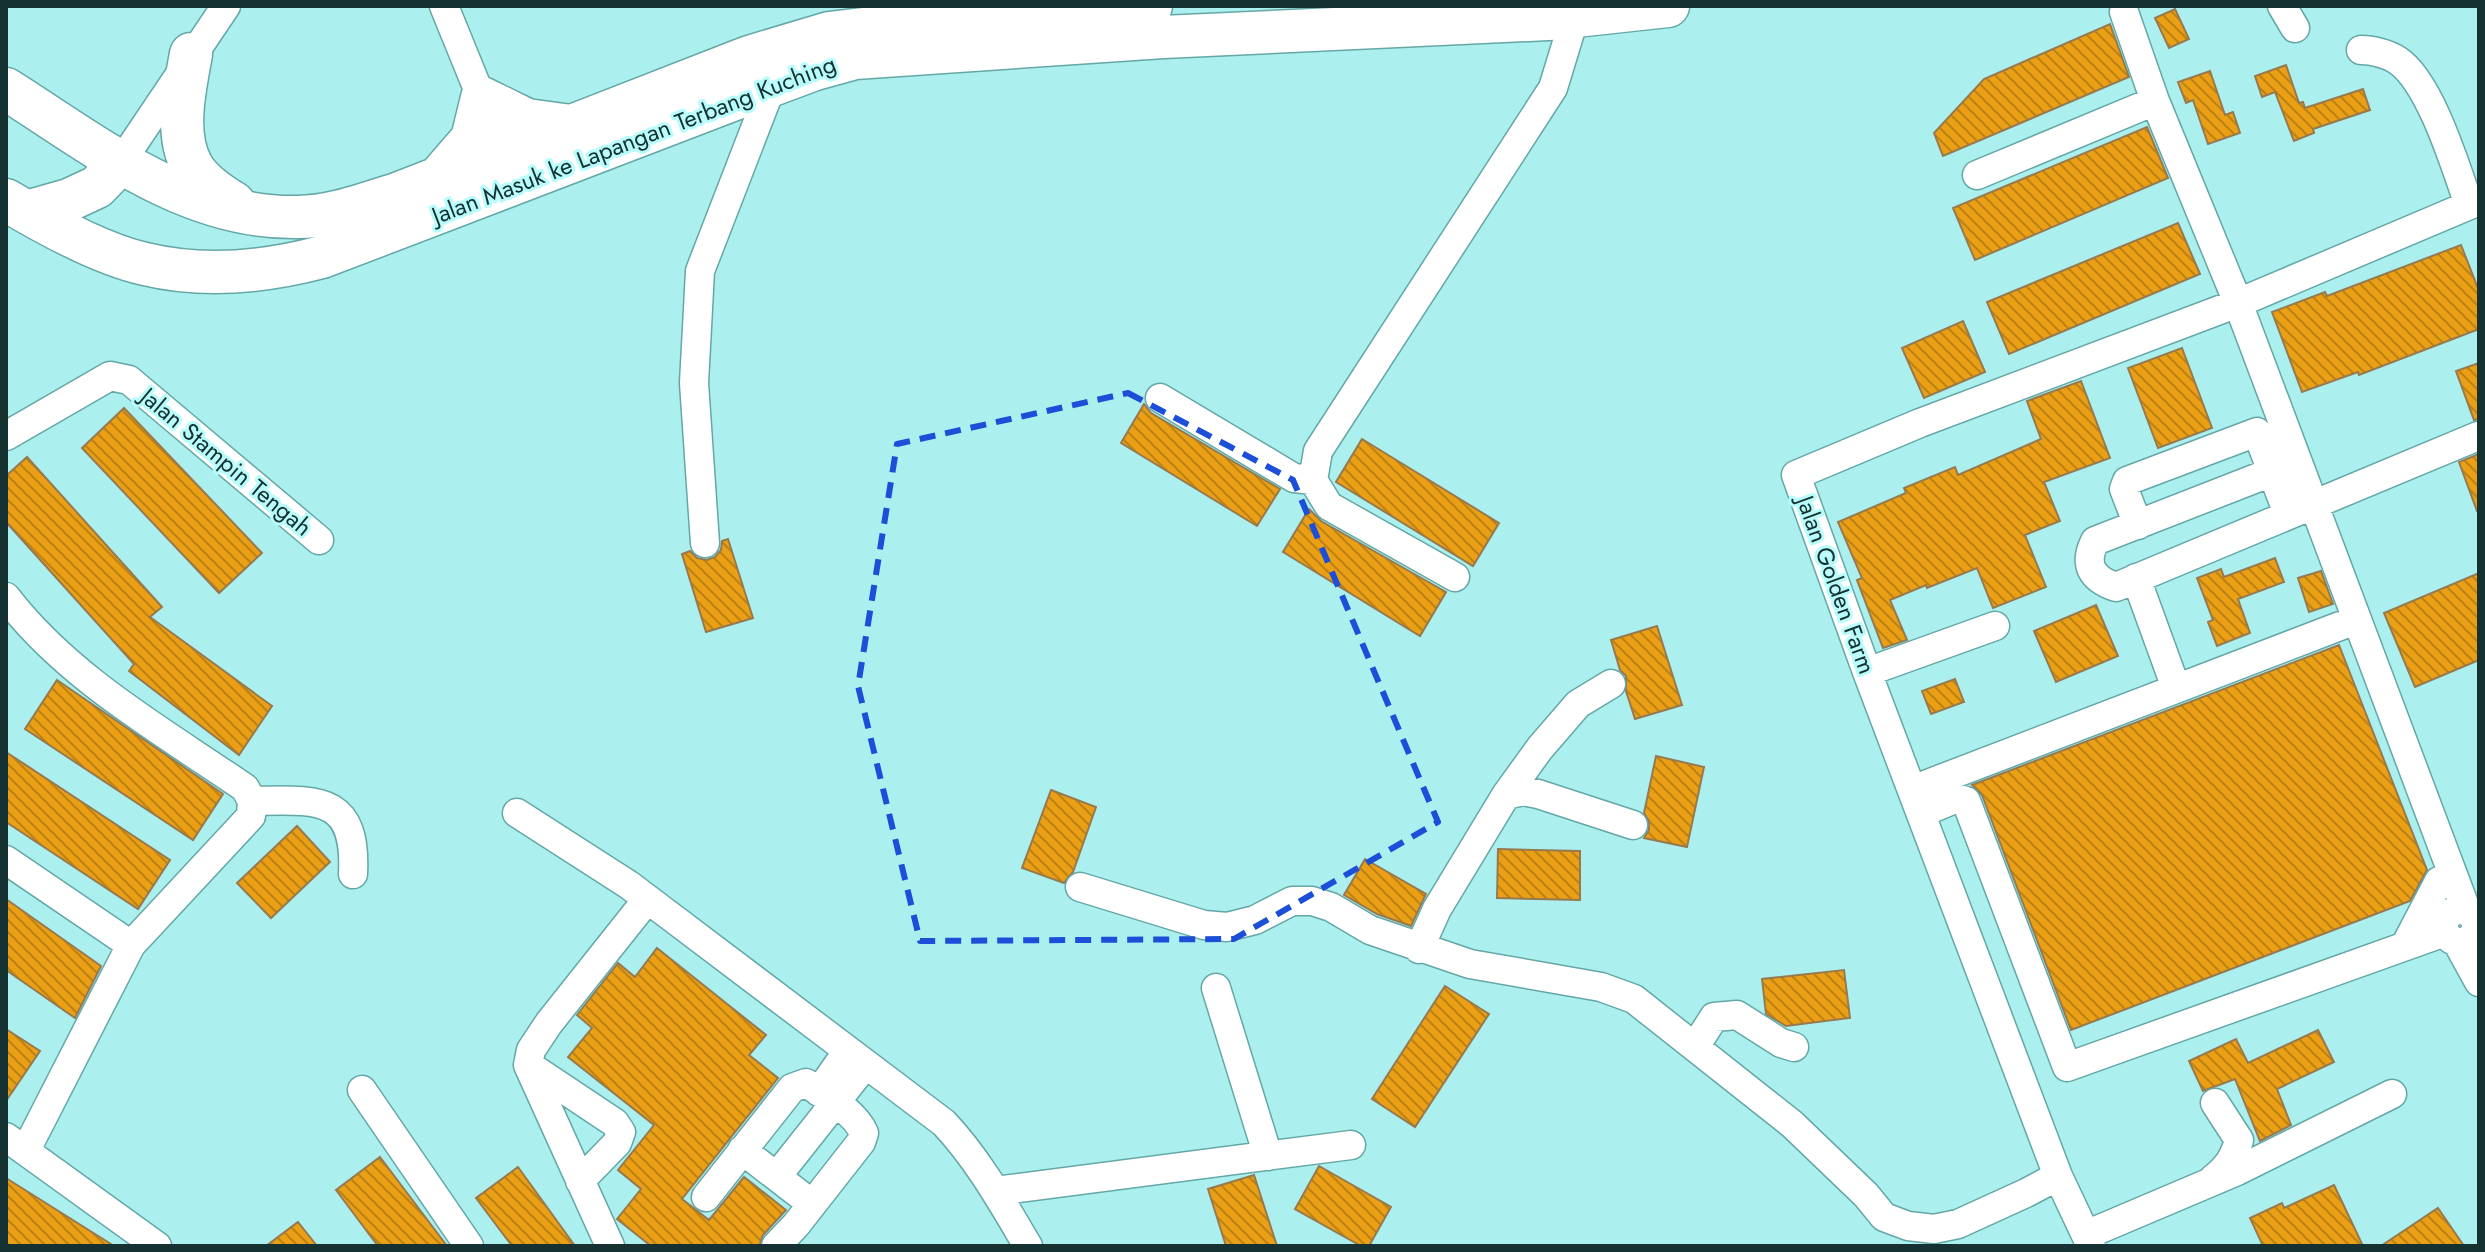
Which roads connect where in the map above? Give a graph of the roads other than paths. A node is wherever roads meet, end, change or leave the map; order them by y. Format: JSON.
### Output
{"nodes":[{"id":1,"x":226,"y":6,"type":"edge"},
{"id":2,"x":444,"y":6,"type":"edge"},
{"id":3,"x":1151,"y":6,"type":"edge"},
{"id":4,"x":1668,"y":6,"type":"edge"},
{"id":5,"x":994,"y":11,"type":"edge"},
{"id":6,"x":2124,"y":12,"type":"dead end"},
{"id":7,"x":900,"y":16,"type":"edge"},
{"id":8,"x":1575,"y":16,"type":"junction"},
{"id":9,"x":2361,"y":50,"type":"dead end"},
{"id":10,"x":191,"y":54,"type":"junction"},
{"id":11,"x":772,"y":85,"type":"junction"},
{"id":12,"x":6,"y":89,"type":"edge"},
{"id":13,"x":482,"y":98,"type":"junction"},
{"id":14,"x":2155,"y":101,"type":"junction"},
{"id":15,"x":571,"y":126,"type":"junction"},
{"id":16,"x":121,"y":162,"type":"junction"},
{"id":17,"x":510,"y":168,"type":"junction"},
{"id":18,"x":1977,"y":175,"type":"dead end"},
{"id":19,"x":438,"y":178,"type":"junction"},
{"id":20,"x":2474,"y":203,"type":"edge"},
{"id":21,"x":16,"y":206,"type":"edge"},
{"id":22,"x":252,"y":214,"type":"junction"},
{"id":23,"x":2238,"y":303,"type":"junction"},
{"id":24,"x":1160,"y":398,"type":"dead end"},
{"id":25,"x":2269,"y":427,"type":"junction"},
{"id":26,"x":6,"y":436,"type":"edge"},
{"id":27,"x":2478,"y":436,"type":"edge"},
{"id":28,"x":2272,"y":472,"type":"junction"},
{"id":29,"x":1313,"y":480,"type":"junction"},
{"id":30,"x":2300,"y":509,"type":"junction"},
{"id":31,"x":2138,"y":525,"type":"junction"},
{"id":32,"x":319,"y":540,"type":"dead end"},
{"id":33,"x":705,"y":543,"type":"dead end"},
{"id":34,"x":1455,"y":577,"type":"dead end"},
{"id":35,"x":2136,"y":578,"type":"junction"},
{"id":36,"x":6,"y":597,"type":"edge"},
{"id":37,"x":2348,"y":622,"type":"junction"},
{"id":38,"x":1995,"y":626,"type":"dead end"},
{"id":39,"x":1867,"y":672,"type":"junction"},
{"id":40,"x":1611,"y":684,"type":"dead end"},
{"id":41,"x":2176,"y":688,"type":"junction"},
{"id":42,"x":1506,"y":795,"type":"junction"},
{"id":43,"x":1917,"y":802,"type":"junction"},
{"id":44,"x":252,"y":808,"type":"junction"},
{"id":45,"x":517,"y":813,"type":"dead end"},
{"id":46,"x":1633,"y":825,"type":"dead end"},
{"id":47,"x":6,"y":860,"type":"edge"},
{"id":48,"x":353,"y":874,"type":"dead end"},
{"id":49,"x":2439,"y":881,"type":"junction"},
{"id":50,"x":1080,"y":887,"type":"dead end"},
{"id":51,"x":646,"y":901,"type":"junction"},
{"id":52,"x":2462,"y":927,"type":"edge"},
{"id":53,"x":131,"y":945,"type":"junction"},
{"id":54,"x":2405,"y":946,"type":"junction"},
{"id":55,"x":1419,"y":949,"type":"junction"},
{"id":56,"x":2479,"y":982,"type":"edge"},
{"id":57,"x":1216,"y":988,"type":"dead end"},
{"id":58,"x":1695,"y":1047,"type":"junction"},
{"id":59,"x":1794,"y":1047,"type":"dead end"},
{"id":60,"x":856,"y":1058,"type":"junction"},
{"id":61,"x":528,"y":1065,"type":"junction"},
{"id":62,"x":362,"y":1090,"type":"dead end"},
{"id":63,"x":828,"y":1098,"type":"junction"},
{"id":64,"x":2380,"y":1100,"type":"dead end"},
{"id":65,"x":2215,"y":1103,"type":"dead end"},
{"id":66,"x":16,"y":1143,"type":"edge"},
{"id":67,"x":1351,"y":1145,"type":"dead end"},
{"id":68,"x":742,"y":1150,"type":"junction"},
{"id":69,"x":1268,"y":1156,"type":"junction"},
{"id":70,"x":777,"y":1176,"type":"junction"},
{"id":71,"x":2058,"y":1176,"type":"junction"},
{"id":72,"x":580,"y":1181,"type":"junction"},
{"id":73,"x":2210,"y":1182,"type":"junction"},
{"id":74,"x":995,"y":1191,"type":"junction"},
{"id":75,"x":706,"y":1197,"type":"dead end"},
{"id":76,"x":812,"y":1204,"type":"junction"},
{"id":77,"x":2088,"y":1240,"type":"edge"},
{"id":78,"x":157,"y":1246,"type":"edge"},
{"id":79,"x":469,"y":1246,"type":"edge"},
{"id":80,"x":610,"y":1246,"type":"edge"},
{"id":81,"x":776,"y":1246,"type":"edge"},
{"id":82,"x":1028,"y":1246,"type":"edge"}],
"edges":[{"from":1,"to":10,"type":"street"},
{"from":2,"to":13,"type":"street"},
{"from":3,"to":5,"type":"highway","name":"Jalan Masuk ke Lapangan Terbang Kuching"},
{"from":4,"to":8,"type":"highway","name":"Jalan Masuk ke Lapangan Terbang Kuching"},
{"from":5,"to":7,"type":"highway","name":"Jalan Masuk ke Lapangan Terbang Kuching"},
{"from":6,"to":14,"type":"street"},
{"from":7,"to":15,"type":"highway","name":"Jalan Masuk ke Lapangan Terbang Kuching"},
{"from":8,"to":11,"type":"highway","name":"Jalan Masuk ke Lapangan Terbang Kuching"},
{"from":8,"to":29,"type":"street"},
{"from":9,"to":20,"type":"street"},
{"from":10,"to":16,"type":"street"},
{"from":10,"to":22,"type":"highway"},
{"from":11,"to":17,"type":"highway","name":"Jalan Masuk ke Lapangan Terbang Kuching"},
{"from":11,"to":33,"type":"street"},
{"from":12,"to":16,"type":"highway","name":"Jalan Masuk ke Lapangan Terbang Kuching"},
{"from":13,"to":15,"type":"highway"},
{"from":13,"to":17,"type":"street"},
{"from":13,"to":19,"type":"highway"},
{"from":14,"to":18,"type":"street"},
{"from":14,"to":23,"type":"street"},
{"from":15,"to":17,"type":"highway","name":"Jalan Masuk ke Lapangan Terbang Kuching"},
{"from":16,"to":21,"type":"highway"},
{"from":16,"to":22,"type":"highway","name":"Jalan Masuk ke Lapangan Terbang Kuching"},
{"from":17,"to":19,"type":"highway","name":"Jalan Masuk ke Lapangan Terbang Kuching"},
{"from":17,"to":21,"type":"highway","name":"Jalan Masuk ke Lapangan Terbang Kuching"},
{"from":19,"to":22,"type":"highway","name":"Jalan Masuk ke Lapangan Terbang Kuching"},
{"from":20,"to":23,"type":"street","name":"Jalan Golden Farm"},
{"from":23,"to":25,"type":"street"},
{"from":23,"to":39,"type":"street","name":"Jalan Golden Farm"},
{"from":24,"to":29,"type":"street"},
{"from":25,"to":28,"type":"street"},
{"from":25,"to":30,"type":"street"},
{"from":25,"to":31,"type":"street"},
{"from":26,"to":32,"type":"street","name":"Jalan Stampin Tengah"},
{"from":27,"to":30,"type":"street"},
{"from":28,"to":30,"type":"street"},
{"from":28,"to":31,"type":"street"},
{"from":29,"to":34,"type":"street"},
{"from":30,"to":35,"type":"street"},
{"from":30,"to":37,"type":"street"},
{"from":31,"to":35,"type":"street"},
{"from":35,"to":41,"type":"street"},
{"from":36,"to":44,"type":"street"},
{"from":37,"to":41,"type":"street"},
{"from":37,"to":49,"type":"street"},
{"from":37,"to":52,"type":"street"},
{"from":38,"to":39,"type":"street"},
{"from":39,"to":43,"type":"street","name":"Jalan Golden Farm"},
{"from":40,"to":42,"type":"street"},
{"from":41,"to":43,"type":"street"},
{"from":42,"to":46,"type":"street"},
{"from":42,"to":55,"type":"street"},
{"from":43,"to":54,"type":"street"},
{"from":43,"to":71,"type":"street","name":"Jalan Golden Farm"},
{"from":44,"to":48,"type":"street"},
{"from":44,"to":53,"type":"street"},
{"from":45,"to":51,"type":"street"},
{"from":47,"to":53,"type":"street"},
{"from":49,"to":52,"type":"street"},
{"from":49,"to":54,"type":"street"},
{"from":50,"to":55,"type":"street"},
{"from":51,"to":60,"type":"street"},
{"from":51,"to":61,"type":"street"},
{"from":52,"to":54,"type":"street"},
{"from":52,"to":56,"type":"street"},
{"from":53,"to":66,"type":"street"},
{"from":55,"to":58,"type":"street"},
{"from":57,"to":69,"type":"street"},
{"from":58,"to":59,"type":"street"},
{"from":58,"to":71,"type":"street"},
{"from":60,"to":63,"type":"street"},
{"from":60,"to":74,"type":"street"},
{"from":61,"to":72,"type":"street"},
{"from":61,"to":72,"type":"street"},
{"from":62,"to":79,"type":"street"},
{"from":63,"to":68,"type":"street"},
{"from":63,"to":70,"type":"street"},
{"from":63,"to":76,"type":"street"},
{"from":64,"to":73,"type":"street"},
{"from":65,"to":73,"type":"street"},
{"from":66,"to":78,"type":"street"},
{"from":67,"to":69,"type":"street"},
{"from":68,"to":70,"type":"street"},
{"from":68,"to":75,"type":"street"},
{"from":69,"to":74,"type":"street"},
{"from":70,"to":76,"type":"street"},
{"from":71,"to":77,"type":"street","name":"Jalan Golden Farm"},
{"from":72,"to":80,"type":"street"},
{"from":73,"to":77,"type":"street"},
{"from":74,"to":82,"type":"street"},
{"from":76,"to":81,"type":"street"}]}
